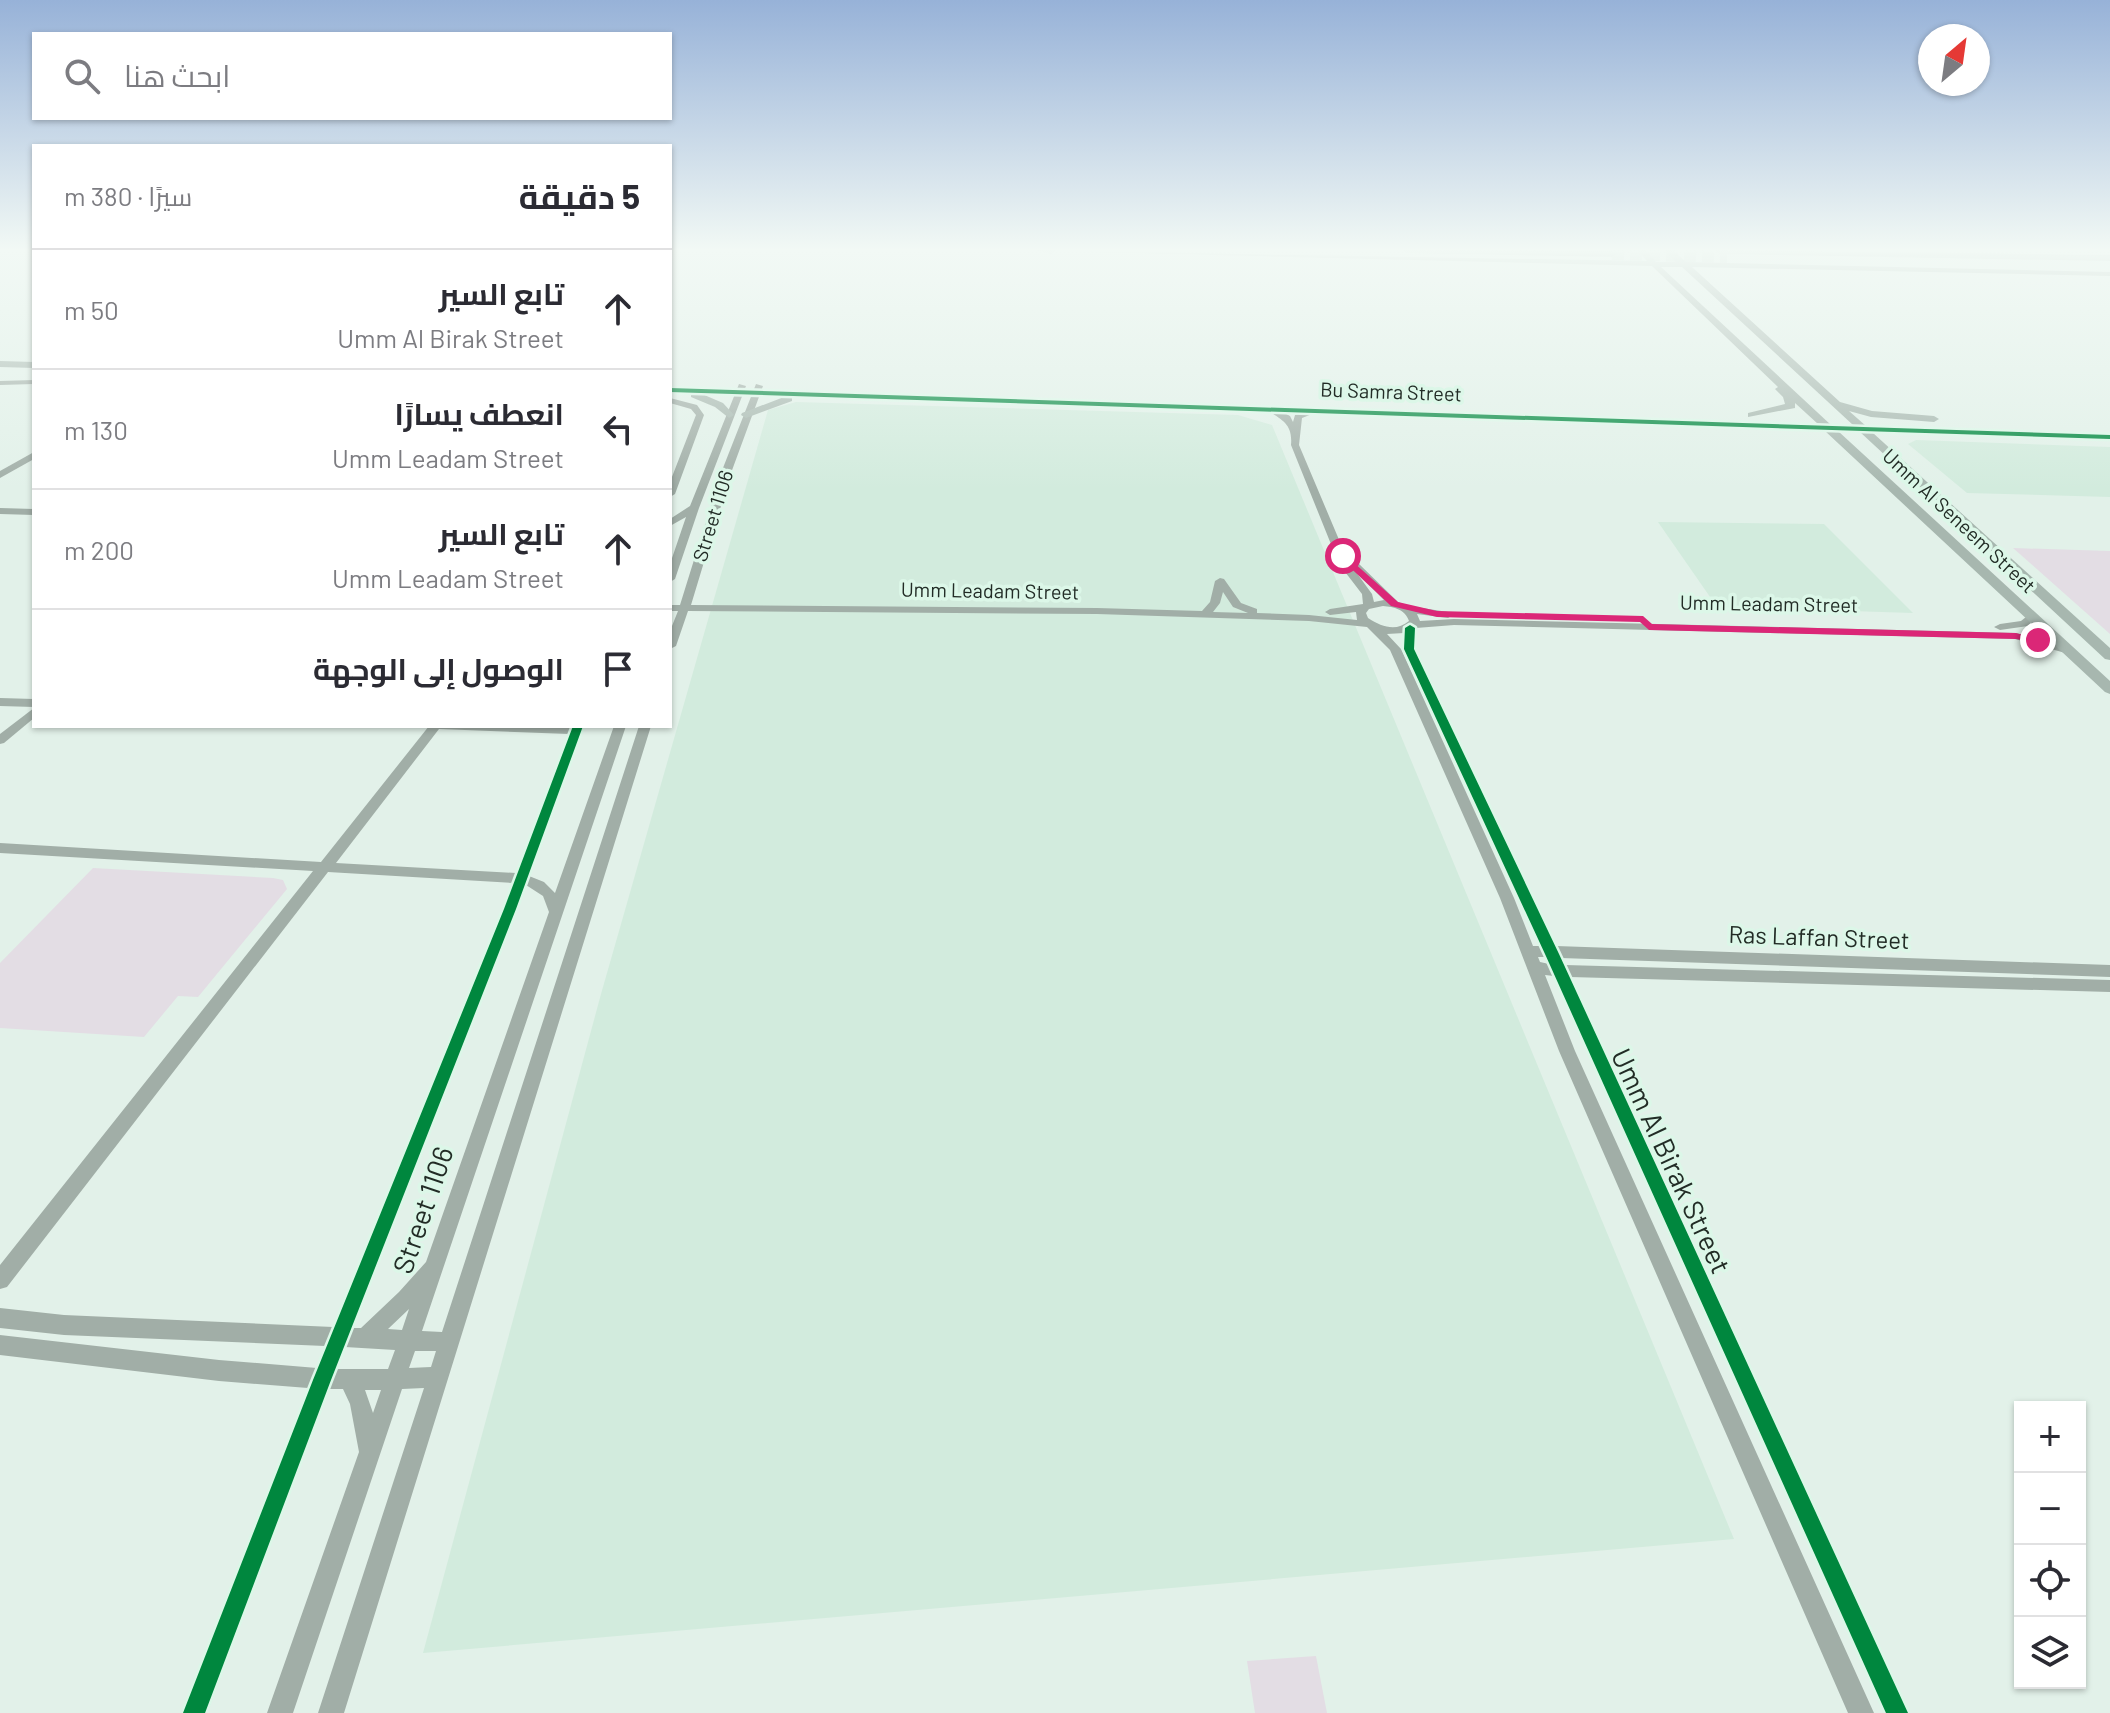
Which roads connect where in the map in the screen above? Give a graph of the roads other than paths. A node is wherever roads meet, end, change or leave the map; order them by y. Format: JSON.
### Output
{"nodes":[{"id":1,"x":1723,"y":330,"type":"edge"},
{"id":2,"x":1735,"y":330,"type":"edge"},
{"id":3,"x":1750,"y":330,"type":"edge"},
{"id":4,"x":1756,"y":330,"type":"edge"},
{"id":5,"x":1767,"y":339,"type":"junction"},
{"id":6,"x":1762,"y":365,"type":"junction"},
{"id":7,"x":0,"y":367,"type":"edge"},
{"id":8,"x":32,"y":368,"type":"edge"},
{"id":9,"x":32,"y":382,"type":"edge"},
{"id":10,"x":0,"y":383,"type":"edge"},
{"id":11,"x":672,"y":384,"type":"edge"},
{"id":12,"x":741,"y":389,"type":"junction"},
{"id":13,"x":757,"y":389,"type":"junction"},
{"id":14,"x":675,"y":390,"type":"edge"},
{"id":15,"x":1818,"y":390,"type":"junction"},
{"id":16,"x":818,"y":395,"type":"junction"},
{"id":17,"x":672,"y":401,"type":"edge"},
{"id":18,"x":1270,"y":409,"type":"junction"},
{"id":19,"x":1314,"y":410,"type":"junction"},
{"id":20,"x":729,"y":415,"type":"junction"},
{"id":21,"x":746,"y":415,"type":"junction"},
{"id":22,"x":1752,"y":415,"type":"junction"},
{"id":23,"x":1527,"y":417,"type":"junction"},
{"id":24,"x":1631,"y":421,"type":"junction"},
{"id":25,"x":1840,"y":423,"type":"junction"},
{"id":26,"x":2060,"y":426,"type":"junction"},
{"id":27,"x":2110,"y":432,"type":"edge"},
{"id":28,"x":1295,"y":434,"type":"junction"},
{"id":29,"x":2046,"y":435,"type":"junction"},
{"id":30,"x":1854,"y":451,"type":"junction"},
{"id":31,"x":32,"y":456,"type":"edge"},
{"id":32,"x":32,"y":464,"type":"edge"},
{"id":33,"x":1907,"y":470,"type":"junction"},
{"id":34,"x":0,"y":475,"type":"edge"},
{"id":35,"x":0,"y":484,"type":"edge"},
{"id":36,"x":672,"y":489,"type":"edge"},
{"id":37,"x":0,"y":504,"type":"edge"},
{"id":38,"x":32,"y":506,"type":"edge"},
{"id":39,"x":694,"y":508,"type":"junction"},
{"id":40,"x":0,"y":511,"type":"edge"},
{"id":41,"x":32,"y":512,"type":"edge"},
{"id":42,"x":672,"y":522,"type":"edge"},
{"id":43,"x":672,"y":542,"type":"edge"},
{"id":44,"x":680,"y":550,"type":"junction"},
{"id":45,"x":1996,"y":552,"type":"junction"},
{"id":46,"x":1343,"y":556,"type":"junction"},
{"id":47,"x":672,"y":573,"type":"edge"},
{"id":48,"x":691,"y":588,"type":"junction"},
{"id":49,"x":672,"y":601,"type":"edge"},
{"id":50,"x":686,"y":604,"type":"junction"},
{"id":51,"x":712,"y":605,"type":"junction"},
{"id":52,"x":1367,"y":606,"type":"junction"},
{"id":53,"x":1400,"y":606,"type":"junction"},
{"id":54,"x":672,"y":608,"type":"edge"},
{"id":55,"x":1205,"y":614,"type":"junction"},
{"id":56,"x":2031,"y":616,"type":"junction"},
{"id":57,"x":1646,"y":623,"type":"junction"},
{"id":58,"x":679,"y":624,"type":"junction"},
{"id":59,"x":1372,"y":626,"type":"junction"},
{"id":60,"x":1412,"y":626,"type":"junction"},
{"id":61,"x":672,"y":641,"type":"edge"},
{"id":62,"x":2069,"y":651,"type":"junction"},
{"id":63,"x":2110,"y":656,"type":"edge"},
{"id":64,"x":2110,"y":689,"type":"edge"},
{"id":65,"x":0,"y":702,"type":"edge"},
{"id":66,"x":32,"y":703,"type":"edge"},
{"id":67,"x":32,"y":714,"type":"edge"},
{"id":68,"x":433,"y":728,"type":"edge"},
{"id":69,"x":577,"y":728,"type":"edge"},
{"id":70,"x":619,"y":728,"type":"edge"},
{"id":71,"x":644,"y":728,"type":"edge"},
{"id":72,"x":0,"y":740,"type":"edge"},
{"id":73,"x":0,"y":848,"type":"edge"},
{"id":74,"x":323,"y":868,"type":"junction"},
{"id":75,"x":519,"y":878,"type":"junction"},
{"id":76,"x":1516,"y":897,"type":"junction"},
{"id":77,"x":556,"y":913,"type":"junction"},
{"id":78,"x":1530,"y":959,"type":"junction"},
{"id":79,"x":1554,"y":962,"type":"junction"},
{"id":80,"x":2110,"y":971,"type":"edge"},
{"id":81,"x":2110,"y":986,"type":"edge"},
{"id":82,"x":438,"y":1259,"type":"junction"},
{"id":83,"x":0,"y":1280,"type":"edge"},
{"id":84,"x":0,"y":1318,"type":"edge"},
{"id":85,"x":340,"y":1337,"type":"junction"},
{"id":86,"x":365,"y":1338,"type":"junction"},
{"id":87,"x":410,"y":1341,"type":"junction"},
{"id":88,"x":449,"y":1342,"type":"junction"},
{"id":89,"x":0,"y":1345,"type":"edge"},
{"id":90,"x":438,"y":1377,"type":"junction"},
{"id":91,"x":322,"y":1380,"type":"junction"},
{"id":92,"x":396,"y":1380,"type":"junction"},
{"id":93,"x":350,"y":1381,"type":"junction"},
{"id":94,"x":370,"y":1453,"type":"junction"},
{"id":95,"x":194,"y":1713,"type":"edge"},
{"id":96,"x":280,"y":1713,"type":"edge"},
{"id":97,"x":331,"y":1713,"type":"edge"},
{"id":98,"x":1861,"y":1713,"type":"edge"},
{"id":99,"x":1897,"y":1713,"type":"edge"}],
"edges":[{"from":1,"to":6,"type":"main road","name":"Umm Al Seneem Street"},
{"from":2,"to":25,"type":"main road"},
{"from":3,"to":5,"type":"main road"},
{"from":4,"to":5,"type":"main road","name":"Umm Al Seneem Street"},
{"from":5,"to":15,"type":"main road","name":"Umm Al Seneem Street"},
{"from":6,"to":22,"type":"main road"},
{"from":6,"to":25,"type":"main road","name":"Umm Al Seneem Street"},
{"from":7,"to":8,"type":"main road"},
{"from":9,"to":10,"type":"street"},
{"from":11,"to":12,"type":"main road","name":"Bu Samra Street"},
{"from":12,"to":13,"type":"main road","name":"Bu Samra Street"},
{"from":12,"to":14,"type":"main road","name":"Bu Samra Street"},
{"from":12,"to":20,"type":"street","name":"Street 1106"},
{"from":13,"to":16,"type":"main road","name":"Bu Samra Street"},
{"from":13,"to":21,"type":"street","name":"Street 1106"},
{"from":13,"to":22,"type":"main road","name":"Bu Samra Street"},
{"from":14,"to":20,"type":"main road"},
{"from":15,"to":25,"type":"main road","name":"Umm Al Seneem Street"},
{"from":15,"to":26,"type":"main road"},
{"from":16,"to":18,"type":"main road","name":"Bu Samra Street"},
{"from":16,"to":21,"type":"main road"},
{"from":17,"to":36,"type":"street"},
{"from":18,"to":19,"type":"main road","name":"Bu Samra Street"},
{"from":18,"to":28,"type":"street"},
{"from":19,"to":23,"type":"main road","name":"Bu Samra Street"},
{"from":19,"to":28,"type":"street"},
{"from":20,"to":39,"type":"street","name":"Street 1106"},
{"from":21,"to":48,"type":"street","name":"Street 1106"},
{"from":22,"to":25,"type":"main road","name":"Bu Samra Street"},
{"from":23,"to":24,"type":"main road","name":"Bu Samra Street"},
{"from":23,"to":25,"type":"main road"},
{"from":24,"to":25,"type":"main road","name":"Bu Samra Street"},
{"from":24,"to":30,"type":"main road"},
{"from":25,"to":26,"type":"main road","name":"Bu Samra Street"},
{"from":25,"to":27,"type":"main road"},
{"from":25,"to":29,"type":"main road","name":"Bu Samra Street"},
{"from":25,"to":30,"type":"main road","name":"Umm Al Seneem Street"},
{"from":25,"to":33,"type":"main road","name":"Umm Al Seneem Street"},
{"from":25,"to":45,"type":"main road"},
{"from":26,"to":27,"type":"main road","name":"Bu Samra Street"},
{"from":27,"to":29,"type":"main road","name":"Bu Samra Street"},
{"from":28,"to":46,"type":"street"},
{"from":29,"to":33,"type":"main road"},
{"from":30,"to":56,"type":"main road","name":"Umm Al Seneem Street"},
{"from":31,"to":34,"type":"street"},
{"from":32,"to":35,"type":"street"},
{"from":33,"to":45,"type":"main road","name":"Umm Al Seneem Street"},
{"from":37,"to":38,"type":"street"},
{"from":39,"to":42,"type":"street"},
{"from":39,"to":44,"type":"street","name":"Street 1106"},
{"from":40,"to":41,"type":"street"},
{"from":43,"to":44,"type":"street"},
{"from":44,"to":47,"type":"street","name":"Street 1106"},
{"from":45,"to":63,"type":"main road","name":"Umm Al Seneem Street"},
{"from":46,"to":52,"type":"street"},
{"from":46,"to":53,"type":"street"},
{"from":48,"to":50,"type":"street","name":"Street 1106"},
{"from":48,"to":51,"type":"street","name":"Umm Leadam Street"},
{"from":49,"to":50,"type":"street","name":"Umm Leadam Street"},
{"from":50,"to":51,"type":"street","name":"Umm Leadam Street"},
{"from":50,"to":54,"type":"street","name":"Umm Leadam Street"},
{"from":50,"to":58,"type":"street","name":"Street 1106"},
{"from":51,"to":55,"type":"street","name":"Umm Leadam Street"},
{"from":51,"to":58,"type":"street"},
{"from":52,"to":53,"type":"street","name":"Umm Leadam Street"},
{"from":52,"to":55,"type":"street"},
{"from":52,"to":59,"type":"street"},
{"from":53,"to":57,"type":"street","name":"Umm Leadam Street"},
{"from":53,"to":60,"type":"street","name":"Umm Al Birak Street"},
{"from":55,"to":59,"type":"street","name":"Umm Leadam Street"},
{"from":56,"to":57,"type":"street","name":"Umm Leadam Street"},
{"from":56,"to":62,"type":"main road","name":"Umm Al Seneem Street"},
{"from":57,"to":60,"type":"street","name":"Umm Leadam Street"},
{"from":57,"to":62,"type":"street","name":"Umm Leadam Street"},
{"from":58,"to":61,"type":"street","name":"Street 1106"},
{"from":59,"to":60,"type":"street","name":"Umm Leadam Street"},
{"from":59,"to":76,"type":"street","name":"Umm Al Birak Street"},
{"from":60,"to":76,"type":"street","name":"Umm Al Birak Street"},
{"from":62,"to":64,"type":"main road","name":"Umm Al Seneem Street"},
{"from":65,"to":66,"type":"street"},
{"from":67,"to":72,"type":"street"},
{"from":68,"to":74,"type":"street"},
{"from":69,"to":75,"type":"street"},
{"from":70,"to":77,"type":"street","name":"Street 1106"},
{"from":71,"to":88,"type":"street"},
{"from":73,"to":74,"type":"street"},
{"from":74,"to":75,"type":"street"},
{"from":74,"to":83,"type":"street"},
{"from":75,"to":77,"type":"street"},
{"from":75,"to":85,"type":"street"},
{"from":76,"to":78,"type":"street","name":"Umm Al Birak Street"},
{"from":76,"to":79,"type":"street","name":"Umm Al Birak Street"},
{"from":77,"to":82,"type":"street","name":"Street 1106"},
{"from":78,"to":79,"type":"street","name":"Ras Laffan Street"},
{"from":78,"to":98,"type":"street","name":"Umm Al Birak Street"},
{"from":79,"to":80,"type":"street","name":"Ras Laffan Street"},
{"from":79,"to":81,"type":"street","name":"Ras Laffan Street"},
{"from":79,"to":99,"type":"street","name":"Umm Al Birak Street"},
{"from":82,"to":86,"type":"street"},
{"from":82,"to":87,"type":"street","name":"Street 1106"},
{"from":84,"to":85,"type":"street"},
{"from":85,"to":86,"type":"street"},
{"from":85,"to":91,"type":"street"},
{"from":86,"to":87,"type":"street"},
{"from":87,"to":88,"type":"street"},
{"from":87,"to":92,"type":"street","name":"Street 1106"},
{"from":88,"to":90,"type":"street"},
{"from":89,"to":91,"type":"street"},
{"from":90,"to":92,"type":"street"},
{"from":90,"to":97,"type":"street"},
{"from":91,"to":93,"type":"street"},
{"from":91,"to":95,"type":"street"},
{"from":92,"to":93,"type":"street"},
{"from":92,"to":94,"type":"street","name":"Street 1106"},
{"from":93,"to":94,"type":"street"},
{"from":94,"to":96,"type":"street","name":"Street 1106"}]}
